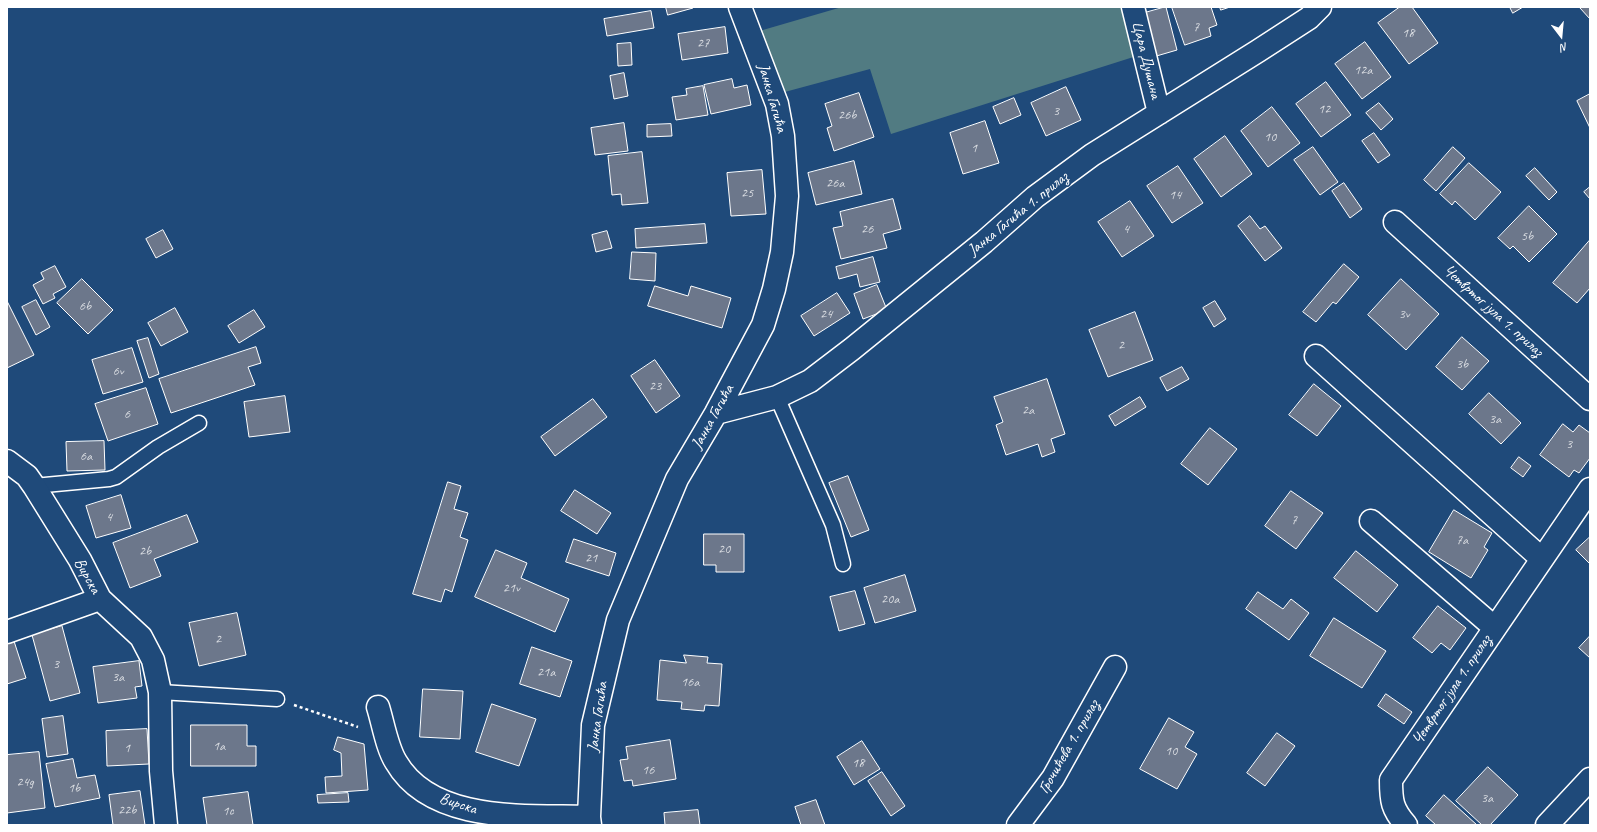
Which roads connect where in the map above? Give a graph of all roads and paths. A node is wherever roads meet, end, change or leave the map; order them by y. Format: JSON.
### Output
{"nodes":[{"id":1,"x":740,"y":7,"type":"edge"},
{"id":2,"x":1133,"y":7,"type":"edge"},
{"id":3,"x":1320,"y":7,"type":"edge"},
{"id":4,"x":1159,"y":113,"type":"junction"},
{"id":5,"x":1395,"y":222,"type":"dead end"},
{"id":6,"x":1316,"y":356,"type":"dead end"},
{"id":7,"x":777,"y":397,"type":"junction"},
{"id":8,"x":1590,"y":399,"type":"edge"},
{"id":9,"x":716,"y":413,"type":"junction"},
{"id":10,"x":199,"y":423,"type":"dead end"},
{"id":11,"x":7,"y":461,"type":"edge"},
{"id":12,"x":34,"y":486,"type":"junction"},
{"id":13,"x":1590,"y":489,"type":"edge"},
{"id":14,"x":1371,"y":521,"type":"dead end"},
{"id":15,"x":1542,"y":559,"type":"junction"},
{"id":16,"x":843,"y":564,"type":"dead end"},
{"id":17,"x":100,"y":599,"type":"junction"},
{"id":18,"x":1495,"y":628,"type":"junction"},
{"id":19,"x":7,"y":632,"type":"edge"},
{"id":20,"x":1115,"y":667,"type":"dead end"},
{"id":21,"x":160,"y":692,"type":"junction"},
{"id":22,"x":277,"y":700,"type":"joint"},
{"id":23,"x":378,"y":707,"type":"dead end"},
{"id":24,"x":386,"y":733,"type":"junction"},
{"id":25,"x":1590,"y":779,"type":"edge"},
{"id":26,"x":589,"y":821,"type":"edge"},
{"id":27,"x":166,"y":825,"type":"edge"},
{"id":28,"x":1018,"y":825,"type":"edge"},
{"id":29,"x":1406,"y":825,"type":"edge"},
{"id":30,"x":1548,"y":825,"type":"edge"}],
"edges":[{"from":1,"to":9,"type":"street","name":"Јанка Гагића"},
{"from":2,"to":4,"type":"street","name":"Цара Душана"},
{"from":3,"to":4,"type":"street","name":"Јанка Гагића 1. прилаз"},
{"from":4,"to":7,"type":"street","name":"Јанка Гагића 1. прилаз"},
{"from":5,"to":8,"type":"street","name":"Четвртог јула 1. прилаз"},
{"from":6,"to":15,"type":"street"},
{"from":7,"to":9,"type":"street","name":"Јанка Гагића 1. прилаз"},
{"from":7,"to":16,"type":"lane"},
{"from":9,"to":26,"type":"street","name":"Јанка Гагића"},
{"from":10,"to":12,"type":"lane"},
{"from":11,"to":12,"type":"street","name":"Вирска"},
{"from":12,"to":17,"type":"street","name":"Вирска"},
{"from":13,"to":15,"type":"street","name":"Четвртог јула 1. прилаз"},
{"from":14,"to":18,"type":"street"},
{"from":15,"to":18,"type":"street","name":"Четвртог јула 1. прилаз"},
{"from":17,"to":19,"type":"street"},
{"from":17,"to":21,"type":"street","name":"Вирска"},
{"from":18,"to":29,"type":"street","name":"Четвртог јула 1. прилаз"},
{"from":20,"to":28,"type":"street","name":"Грочићева 1. прилаз"},
{"from":21,"to":22,"type":"lane"},
{"from":21,"to":27,"type":"street","name":"Вирска"},
{"from":22,"to":24,"type":"path"},
{"from":23,"to":24,"type":"street","name":"Вирска"},
{"from":24,"to":26,"type":"street","name":"Вирска"},
{"from":25,"to":30,"type":"street"}]}
